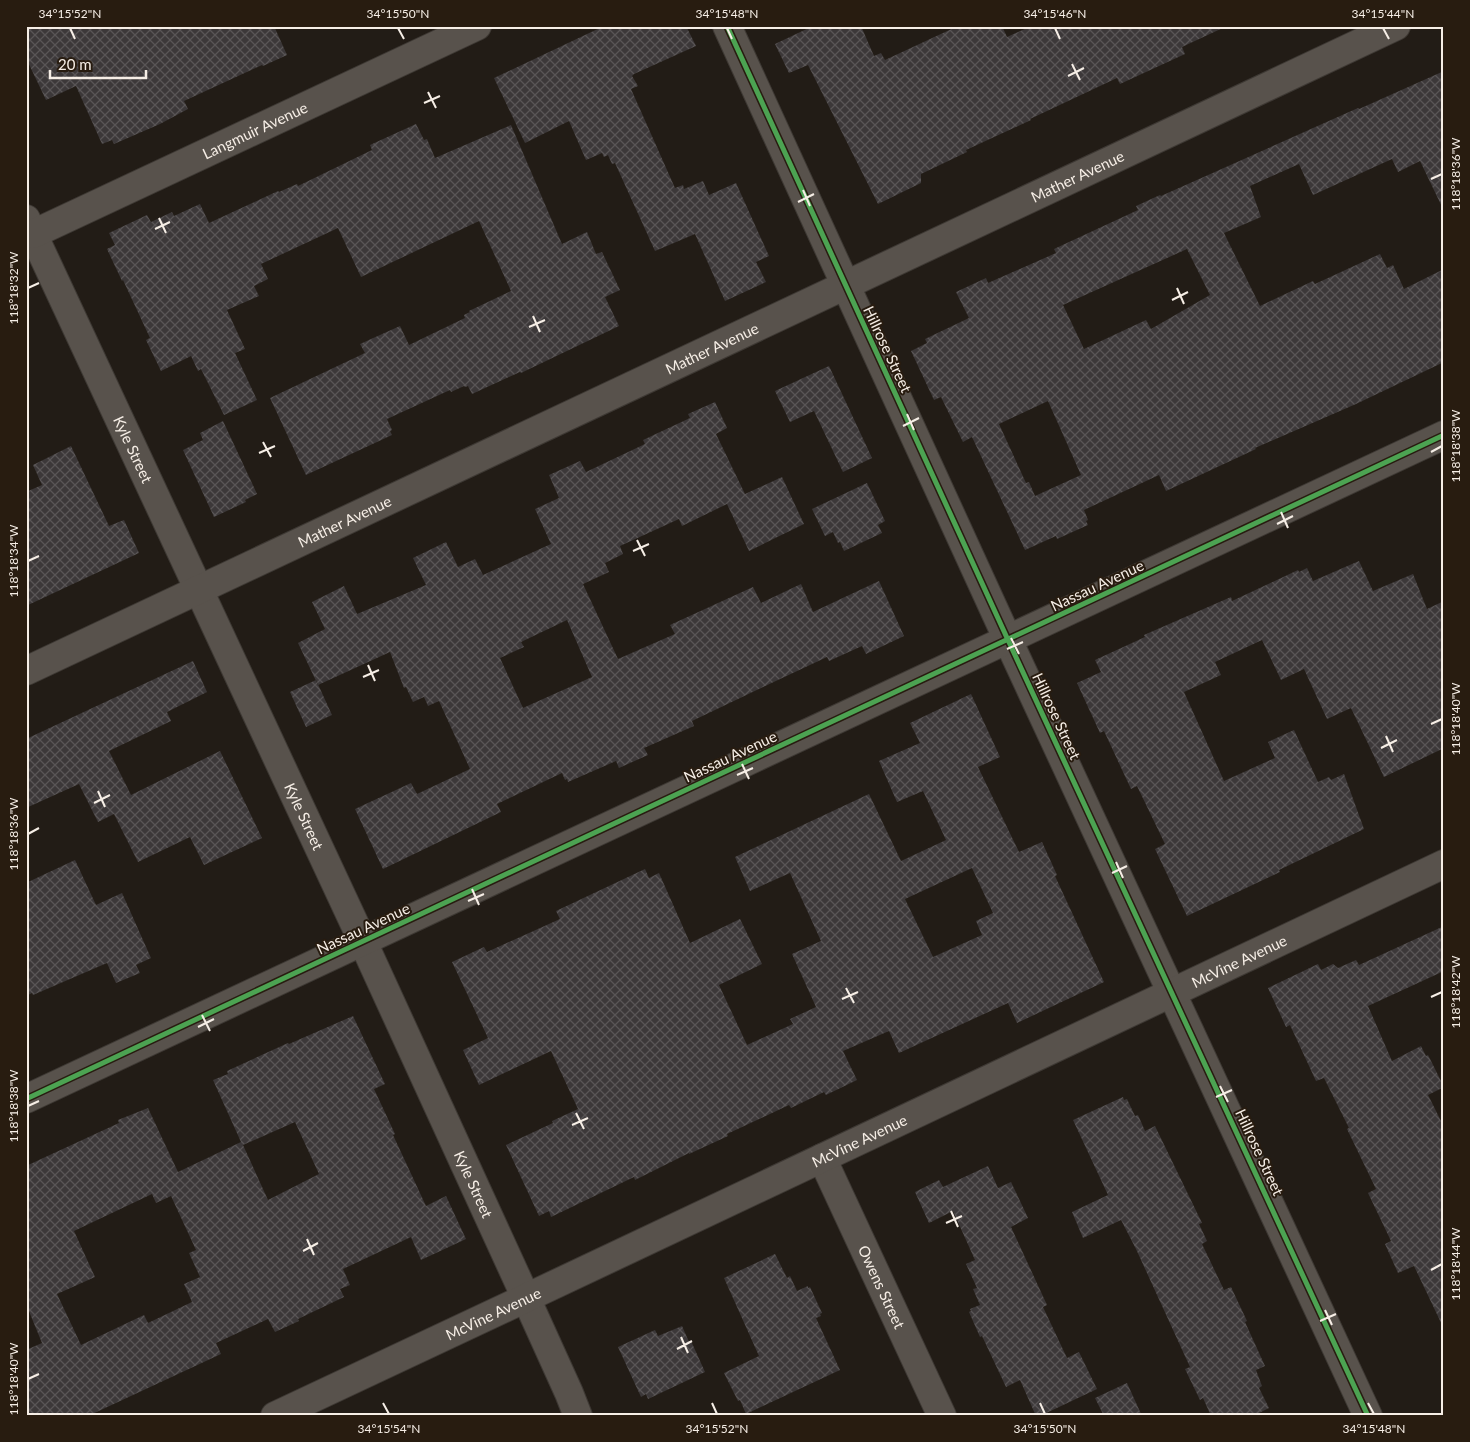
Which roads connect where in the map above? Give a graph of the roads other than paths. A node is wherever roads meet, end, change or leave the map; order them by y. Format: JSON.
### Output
{"nodes":[{"id":1,"x":477,"y":26,"type":"edge"},
{"id":2,"x":727,"y":26,"type":"edge"},
{"id":3,"x":1396,"y":26,"type":"edge"},
{"id":4,"x":30,"y":226,"type":"edge"},
{"id":5,"x":845,"y":286,"type":"junction"},
{"id":6,"x":1444,"y":435,"type":"edge"},
{"id":7,"x":199,"y":590,"type":"junction"},
{"id":8,"x":1008,"y":640,"type":"junction"},
{"id":9,"x":26,"y":671,"type":"edge"},
{"id":10,"x":1444,"y":864,"type":"edge"},
{"id":11,"x":363,"y":942,"type":"junction"},
{"id":12,"x":1172,"y":993,"type":"junction"},
{"id":13,"x":26,"y":1099,"type":"edge"},
{"id":14,"x":822,"y":1158,"type":"junction"},
{"id":15,"x":526,"y":1298,"type":"junction"},
{"id":16,"x":274,"y":1416,"type":"edge"},
{"id":17,"x":578,"y":1416,"type":"edge"},
{"id":18,"x":942,"y":1416,"type":"edge"},
{"id":19,"x":1368,"y":1416,"type":"edge"}],
"edges":[{"from":1,"to":4,"type":"street","name":"Langmuir Avenue"},
{"from":2,"to":5,"type":"street","name":"Hillrose Street"},
{"from":3,"to":5,"type":"street","name":"Mather Avenue"},
{"from":4,"to":7,"type":"street","name":"Kyle Street"},
{"from":5,"to":7,"type":"street","name":"Mather Avenue"},
{"from":5,"to":8,"type":"street","name":"Hillrose Street"},
{"from":6,"to":8,"type":"street","name":"Nassau Avenue"},
{"from":7,"to":9,"type":"street","name":"Mather Avenue"},
{"from":7,"to":11,"type":"street","name":"Kyle Street"},
{"from":8,"to":11,"type":"street","name":"Nassau Avenue"},
{"from":8,"to":12,"type":"street","name":"Hillrose Street"},
{"from":10,"to":12,"type":"street","name":"McVine Avenue"},
{"from":11,"to":13,"type":"street","name":"Nassau Avenue"},
{"from":11,"to":15,"type":"street","name":"Kyle Street"},
{"from":12,"to":14,"type":"street","name":"McVine Avenue"},
{"from":12,"to":19,"type":"street","name":"Hillrose Street"},
{"from":14,"to":15,"type":"street","name":"McVine Avenue"},
{"from":14,"to":18,"type":"street","name":"Owens Street"},
{"from":15,"to":16,"type":"street","name":"McVine Avenue"},
{"from":15,"to":17,"type":"street","name":"Kyle Street"}]}
